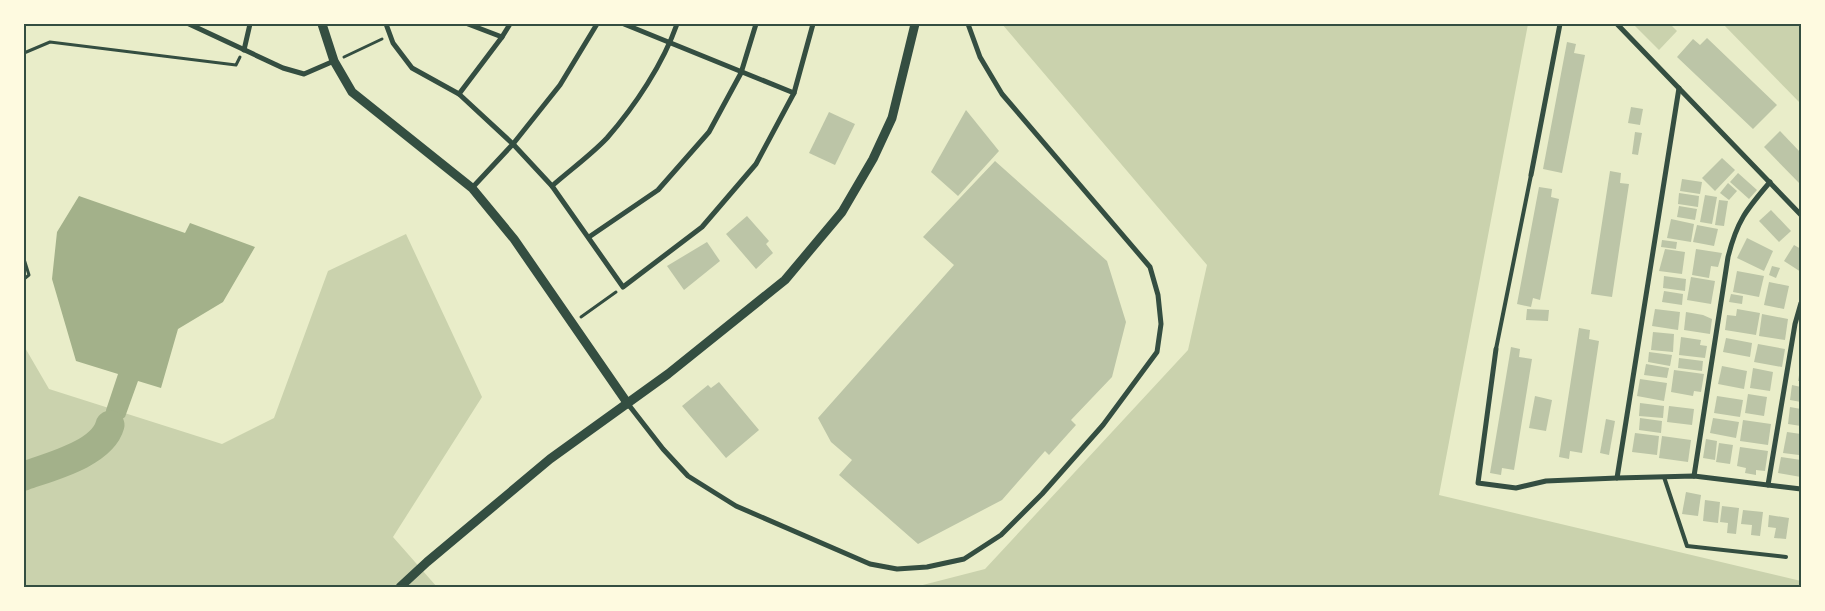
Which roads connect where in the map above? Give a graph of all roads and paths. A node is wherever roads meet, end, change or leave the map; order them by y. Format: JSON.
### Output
{"nodes":[{"id":1,"x":189,"y":24,"type":"edge"},
{"id":2,"x":250,"y":24,"type":"edge"},
{"id":3,"x":322,"y":24,"type":"edge"},
{"id":4,"x":386,"y":24,"type":"edge"},
{"id":5,"x":468,"y":24,"type":"edge"},
{"id":6,"x":510,"y":24,"type":"edge"},
{"id":7,"x":598,"y":24,"type":"edge"},
{"id":8,"x":624,"y":24,"type":"edge"},
{"id":9,"x":677,"y":24,"type":"edge"},
{"id":10,"x":756,"y":24,"type":"edge"},
{"id":11,"x":813,"y":24,"type":"edge"},
{"id":12,"x":915,"y":24,"type":"edge"},
{"id":13,"x":968,"y":24,"type":"edge"},
{"id":14,"x":1560,"y":24,"type":"edge"},
{"id":15,"x":1617,"y":24,"type":"edge"},
{"id":16,"x":390,"y":35,"type":"junction"},
{"id":17,"x":502,"y":37,"type":"junction"},
{"id":18,"x":670,"y":44,"type":"junction"},
{"id":19,"x":244,"y":50,"type":"junction"},
{"id":20,"x":24,"y":54,"type":"edge"},
{"id":21,"x":334,"y":61,"type":"junction"},
{"id":22,"x":741,"y":73,"type":"junction"},
{"id":23,"x":1679,"y":88,"type":"junction"},
{"id":24,"x":794,"y":93,"type":"junction"},
{"id":25,"x":459,"y":94,"type":"junction"},
{"id":26,"x":513,"y":144,"type":"junction"},
{"id":27,"x":1531,"y":175,"type":"joint"},
{"id":28,"x":1770,"y":182,"type":"junction"},
{"id":29,"x":552,"y":186,"type":"junction"},
{"id":30,"x":472,"y":188,"type":"junction"},
{"id":31,"x":1801,"y":215,"type":"edge"},
{"id":32,"x":589,"y":237,"type":"junction"},
{"id":33,"x":24,"y":259,"type":"edge"},
{"id":34,"x":24,"y":278,"type":"edge"},
{"id":35,"x":623,"y":287,"type":"junction"},
{"id":36,"x":1801,"y":303,"type":"edge"},
{"id":37,"x":572,"y":324,"type":"junction"},
{"id":38,"x":1496,"y":349,"type":"joint"},
{"id":39,"x":628,"y":404,"type":"junction"},
{"id":40,"x":1694,"y":476,"type":"junction"},
{"id":41,"x":1664,"y":477,"type":"junction"},
{"id":42,"x":1616,"y":478,"type":"junction"},
{"id":43,"x":1768,"y":485,"type":"junction"},
{"id":44,"x":1801,"y":490,"type":"edge"},
{"id":45,"x":1786,"y":557,"type":"dead end"},
{"id":46,"x":400,"y":587,"type":"edge"}],
"edges":[{"from":1,"to":19,"type":"street"},
{"from":2,"to":19,"type":"street"},
{"from":3,"to":21,"type":"street"},
{"from":4,"to":16,"type":"street"},
{"from":5,"to":17,"type":"street"},
{"from":6,"to":17,"type":"street"},
{"from":7,"to":26,"type":"street"},
{"from":8,"to":18,"type":"street"},
{"from":9,"to":18,"type":"street"},
{"from":10,"to":22,"type":"street"},
{"from":11,"to":24,"type":"street"},
{"from":12,"to":39,"type":"street"},
{"from":13,"to":39,"type":"street"},
{"from":14,"to":27,"type":"street"},
{"from":15,"to":23,"type":"street"},
{"from":16,"to":21,"type":"path"},
{"from":16,"to":25,"type":"street"},
{"from":17,"to":25,"type":"street"},
{"from":18,"to":22,"type":"street"},
{"from":18,"to":29,"type":"street"},
{"from":19,"to":20,"type":"path"},
{"from":19,"to":21,"type":"street"},
{"from":21,"to":30,"type":"street"},
{"from":22,"to":24,"type":"street"},
{"from":22,"to":32,"type":"street"},
{"from":23,"to":28,"type":"street"},
{"from":23,"to":42,"type":"street"},
{"from":24,"to":35,"type":"street"},
{"from":25,"to":26,"type":"street"},
{"from":26,"to":29,"type":"street"},
{"from":26,"to":30,"type":"street"},
{"from":27,"to":38,"type":"lane"},
{"from":28,"to":31,"type":"street"},
{"from":28,"to":40,"type":"street"},
{"from":29,"to":32,"type":"street"},
{"from":30,"to":37,"type":"street"},
{"from":32,"to":35,"type":"street"},
{"from":33,"to":34,"type":"path"},
{"from":35,"to":37,"type":"path"},
{"from":36,"to":43,"type":"street"},
{"from":37,"to":39,"type":"street"},
{"from":38,"to":42,"type":"street"},
{"from":39,"to":46,"type":"street"},
{"from":40,"to":41,"type":"street"},
{"from":40,"to":43,"type":"street"},
{"from":41,"to":42,"type":"street"},
{"from":41,"to":45,"type":"lane"},
{"from":43,"to":44,"type":"street"}]}
